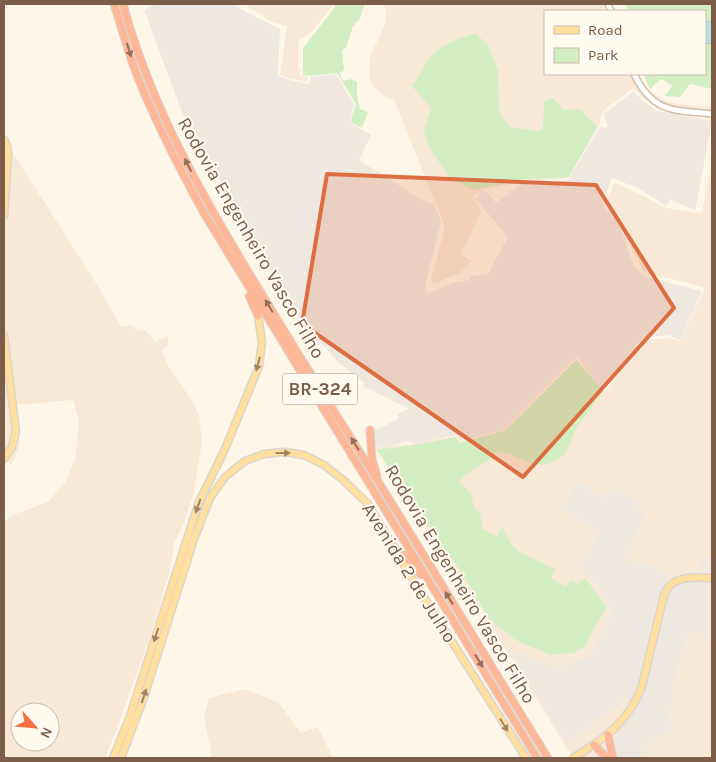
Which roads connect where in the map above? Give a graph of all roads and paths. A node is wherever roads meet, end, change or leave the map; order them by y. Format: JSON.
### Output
{"nodes":[{"id":1,"x":114,"y":4,"type":"edge"},
{"id":2,"x":122,"y":4,"type":"edge"},
{"id":3,"x":635,"y":75,"type":"edge"},
{"id":4,"x":712,"y":114,"type":"edge"},
{"id":5,"x":6,"y":143,"type":"edge"},
{"id":6,"x":4,"y":215,"type":"edge"},
{"id":7,"x":205,"y":215,"type":"junction"},
{"id":8,"x":258,"y":316,"type":"joint"},
{"id":9,"x":4,"y":336,"type":"edge"},
{"id":10,"x":370,"y":430,"type":"dead end"},
{"id":11,"x":4,"y":458,"type":"edge"},
{"id":12,"x":384,"y":492,"type":"junction"},
{"id":13,"x":394,"y":547,"type":"junction"},
{"id":14,"x":712,"y":578,"type":"edge"},
{"id":15,"x":436,"y":593,"type":"junction"},
{"id":16,"x":608,"y":735,"type":"junction"},
{"id":17,"x":594,"y":744,"type":"junction"},
{"id":18,"x":542,"y":749,"type":"junction"},
{"id":19,"x":113,"y":758,"type":"edge"},
{"id":20,"x":121,"y":758,"type":"edge"},
{"id":21,"x":526,"y":758,"type":"edge"},
{"id":22,"x":537,"y":758,"type":"edge"},
{"id":23,"x":548,"y":758,"type":"edge"},
{"id":24,"x":552,"y":758,"type":"edge"},
{"id":25,"x":572,"y":758,"type":"edge"},
{"id":26,"x":607,"y":758,"type":"edge"},
{"id":27,"x":613,"y":758,"type":"edge"}],
"edges":[{"from":1,"to":7,"type":"highway","name":"Rodovia Engenheiro Vasco Filho","number":"BR-324","one_way":true},
{"from":12,"to":2,"type":"highway","name":"Rodovia Engenheiro Vasco Filho","number":"BR-324","one_way":true},
{"from":3,"to":4,"type":"street"},
{"from":5,"to":6,"type":"main road"},
{"from":7,"to":8,"type":"highway"},
{"from":7,"to":15,"type":"highway","name":"Rodovia Engenheiro Vasco Filho","number":"BR-324"},
{"from":8,"to":19,"type":"main road","one_way":true},
{"from":9,"to":11,"type":"main road"},
{"from":10,"to":12,"type":"highway"},
{"from":18,"to":12,"type":"highway","name":"Rodovia Engenheiro Vasco Filho","number":"BR-324","one_way":true},
{"from":13,"to":15,"type":"highway"},
{"from":20,"to":13,"type":"main road","name":"Avenida 2 de Julho","one_way":true},
{"from":13,"to":21,"type":"main road","name":"Avenida 2 de Julho","one_way":true},
{"from":14,"to":16,"type":"main road"},
{"from":15,"to":22,"type":"highway","name":"Rodovia Engenheiro Vasco Filho","number":"BR-324","one_way":true},
{"from":16,"to":17,"type":"main road"},
{"from":16,"to":27,"type":"highway"},
{"from":17,"to":25,"type":"main road"},
{"from":17,"to":26,"type":"highway"},
{"from":18,"to":23,"type":"highway","name":"Rodovia Engenheiro Vasco Filho","number":"BR-324"},
{"from":18,"to":24,"type":"highway"}]}
